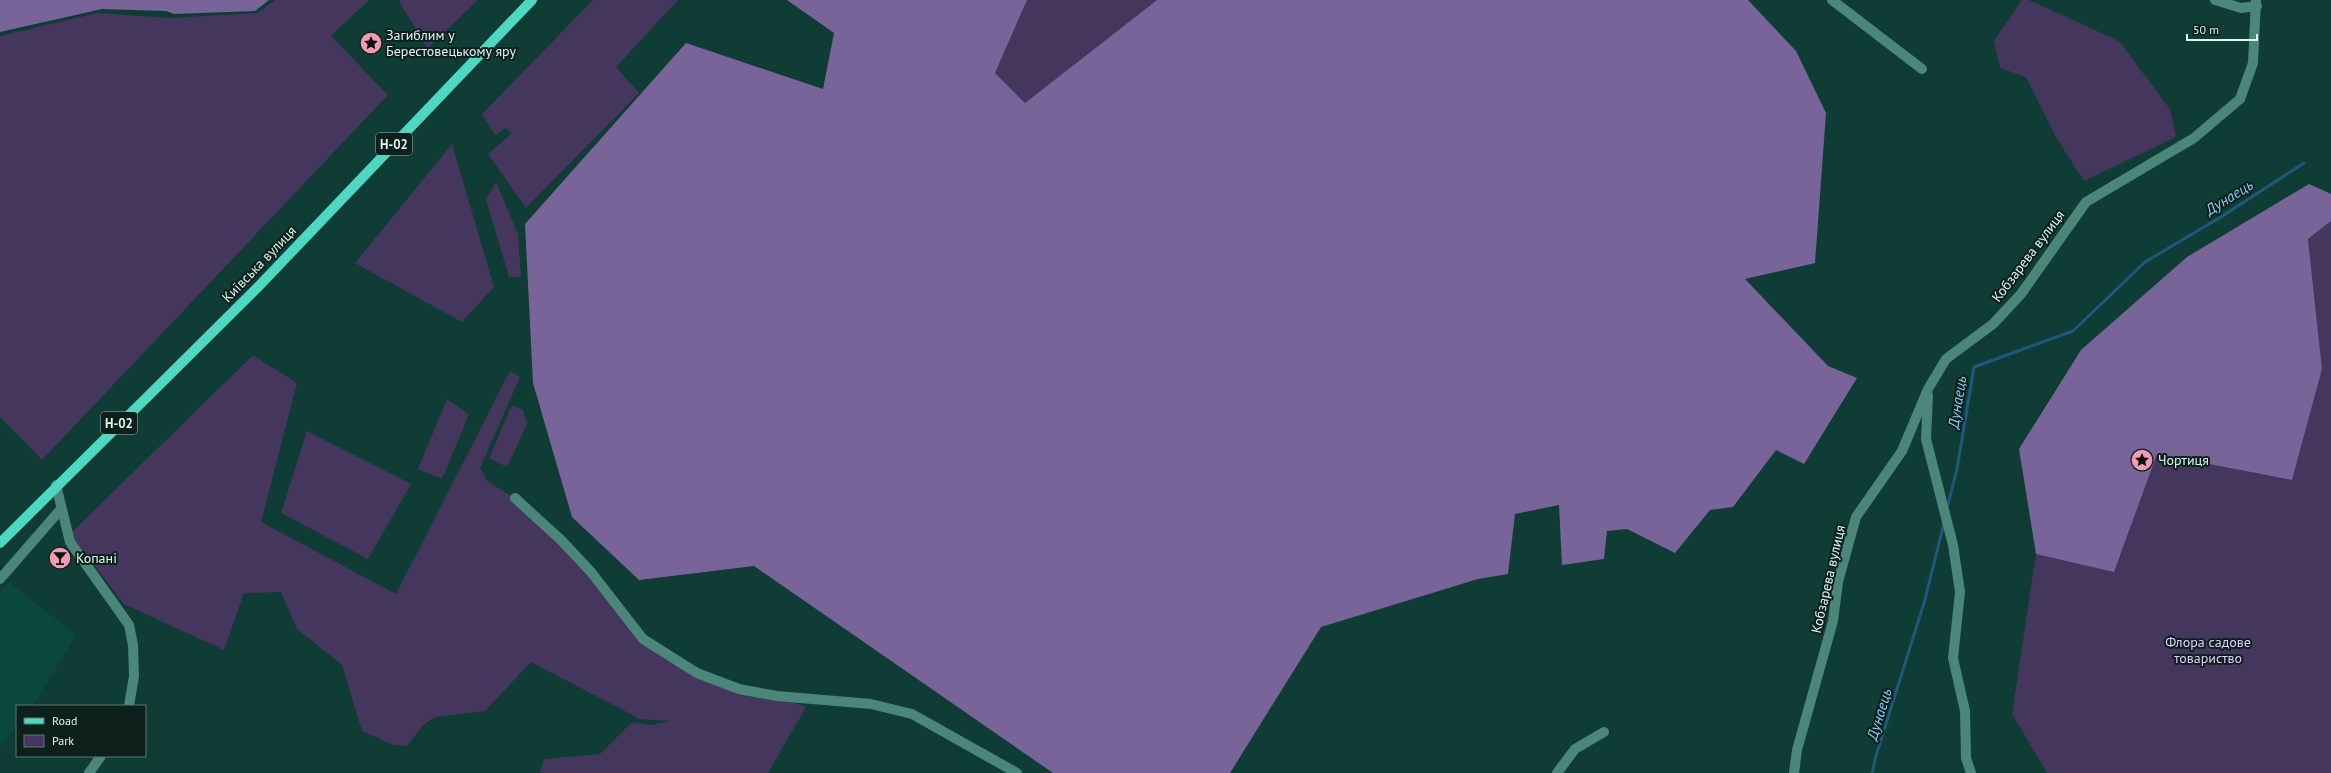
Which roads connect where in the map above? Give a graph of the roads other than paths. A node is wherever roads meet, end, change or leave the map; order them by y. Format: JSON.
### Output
{"nodes":[{"id":1,"x":532,"y":0,"type":"edge"},
{"id":2,"x":1832,"y":0,"type":"edge"},
{"id":3,"x":2215,"y":0,"type":"edge"},
{"id":4,"x":2257,"y":3,"type":"edge"},
{"id":5,"x":1922,"y":69,"type":"dead end"},
{"id":6,"x":1928,"y":389,"type":"junction"},
{"id":7,"x":56,"y":485,"type":"junction"},
{"id":8,"x":515,"y":498,"type":"dead end"},
{"id":9,"x":61,"y":509,"type":"junction"},
{"id":10,"x":0,"y":543,"type":"edge"},
{"id":11,"x":0,"y":579,"type":"edge"},
{"id":12,"x":129,"y":705,"type":"edge"},
{"id":13,"x":1604,"y":732,"type":"dead end"},
{"id":14,"x":100,"y":757,"type":"edge"},
{"id":15,"x":89,"y":773,"type":"edge"},
{"id":16,"x":1017,"y":773,"type":"edge"},
{"id":17,"x":1557,"y":773,"type":"edge"},
{"id":18,"x":1794,"y":773,"type":"edge"},
{"id":19,"x":1971,"y":773,"type":"edge"}],
"edges":[{"from":1,"to":7,"type":"main road","name":"Київська вулиця","number":"Н-02"},
{"from":2,"to":5,"type":"street"},
{"from":3,"to":4,"type":"street"},
{"from":4,"to":6,"type":"street","name":"Кобзарева вулиця"},
{"from":6,"to":18,"type":"street","name":"Кобзарева вулиця"},
{"from":6,"to":19,"type":"street"},
{"from":7,"to":9,"type":"street"},
{"from":7,"to":10,"type":"main road","name":"Київська вулиця","number":"Н-02"},
{"from":8,"to":16,"type":"street"},
{"from":9,"to":11,"type":"street"},
{"from":9,"to":12,"type":"street"},
{"from":13,"to":17,"type":"street"},
{"from":14,"to":15,"type":"street"}]}
